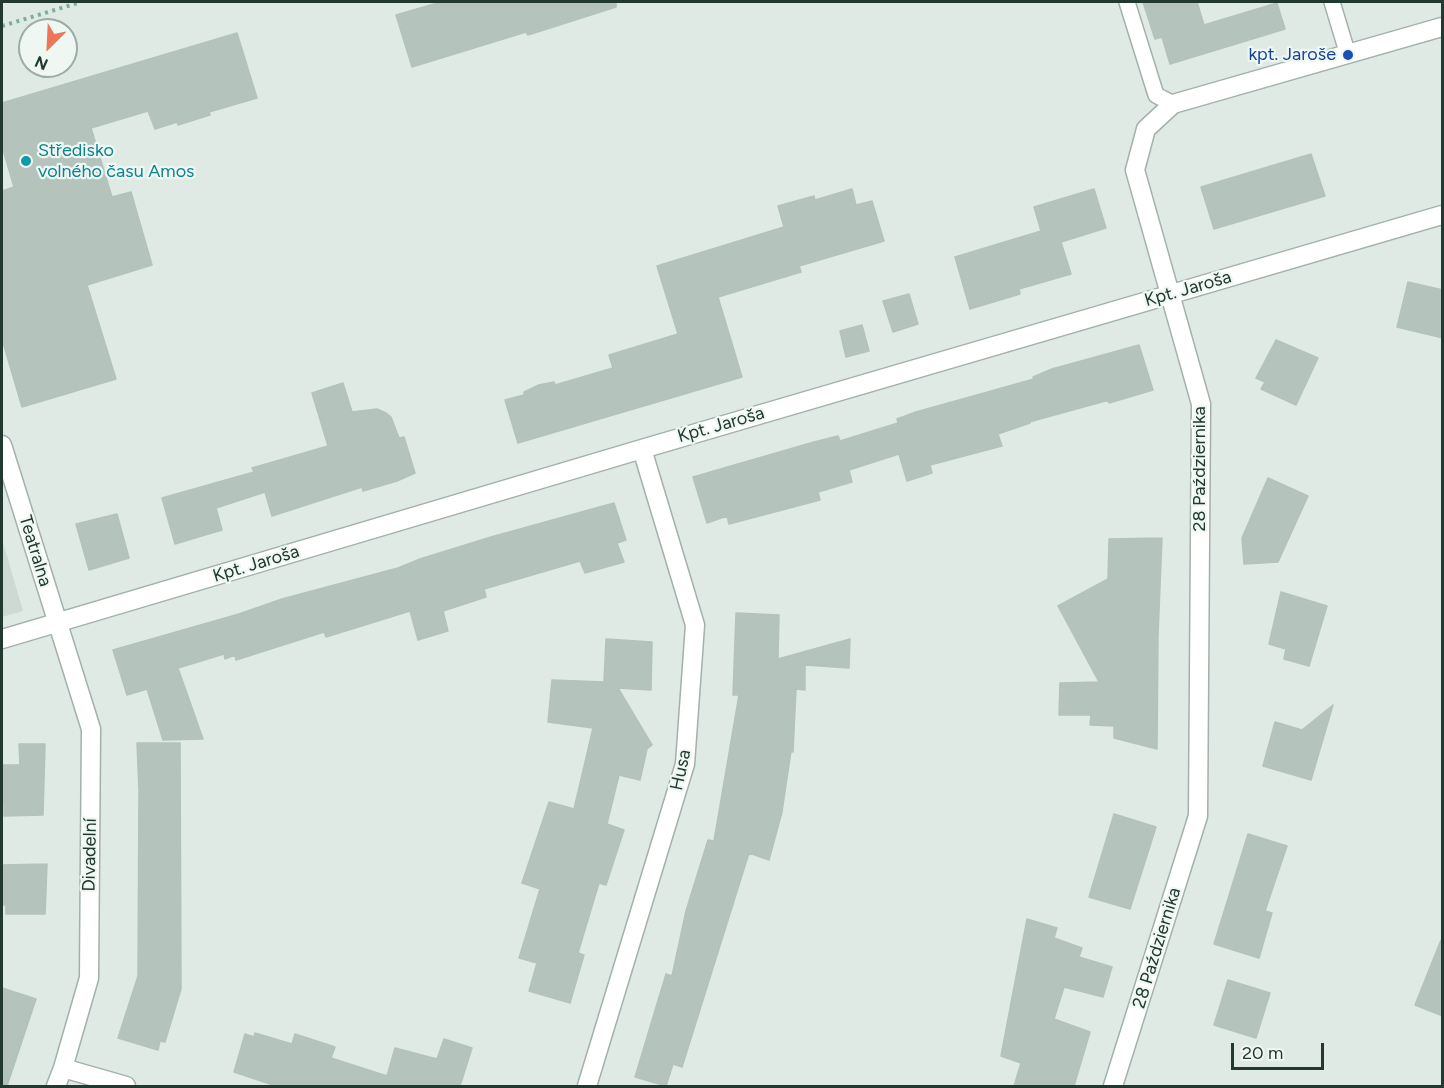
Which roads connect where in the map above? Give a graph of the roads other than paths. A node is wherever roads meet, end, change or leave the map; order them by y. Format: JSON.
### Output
{"nodes":[{"id":1,"x":1127,"y":2,"type":"edge"},
{"id":2,"x":1332,"y":2,"type":"edge"},
{"id":3,"x":1443,"y":27,"type":"edge"},
{"id":4,"x":1348,"y":55,"type":"junction"},
{"id":5,"x":1173,"y":104,"type":"junction"},
{"id":6,"x":1443,"y":215,"type":"edge"},
{"id":7,"x":1170,"y":294,"type":"junction"},
{"id":8,"x":2,"y":445,"type":"edge"},
{"id":9,"x":642,"y":448,"type":"junction"},
{"id":10,"x":57,"y":623,"type":"junction"},
{"id":11,"x":2,"y":639,"type":"edge"},
{"id":12,"x":63,"y":1068,"type":"junction"},
{"id":13,"x":56,"y":1086,"type":"edge"},
{"id":14,"x":126,"y":1086,"type":"edge"},
{"id":15,"x":587,"y":1086,"type":"edge"},
{"id":16,"x":1113,"y":1086,"type":"edge"}],
"edges":[{"from":1,"to":5,"type":"lane"},
{"from":2,"to":4,"type":"lane"},
{"from":3,"to":4,"type":"street","name":"28 Października"},
{"from":4,"to":5,"type":"street","name":"28 Października"},
{"from":5,"to":7,"type":"street","name":"28 Października"},
{"from":6,"to":7,"type":"street","name":"Kpt. Jaroša"},
{"from":7,"to":9,"type":"street","name":"Kpt. Jaroša"},
{"from":7,"to":16,"type":"street","name":"28 Października"},
{"from":8,"to":10,"type":"street","name":"Teatralna"},
{"from":9,"to":10,"type":"street","name":"Kpt. Jaroša"},
{"from":9,"to":15,"type":"street","name":"Husa"},
{"from":10,"to":11,"type":"street","name":"Kpt. Jaroša"},
{"from":10,"to":12,"type":"street","name":"Divadelní"},
{"from":12,"to":13,"type":"street","name":"Divadelní"},
{"from":12,"to":14,"type":"street"}]}
